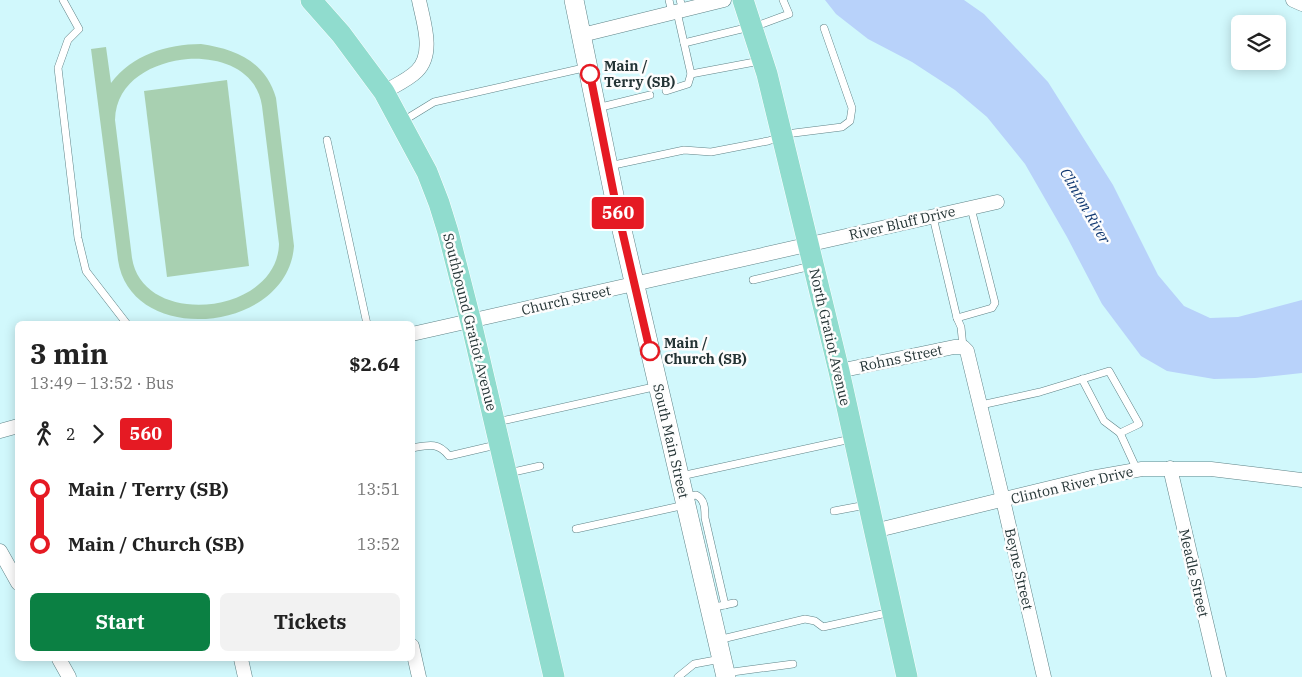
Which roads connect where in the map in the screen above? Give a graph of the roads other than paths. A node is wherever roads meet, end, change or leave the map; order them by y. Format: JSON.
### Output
{"nodes":[{"id":1,"x":63,"y":0,"type":"edge"},
{"id":2,"x":311,"y":0,"type":"edge"},
{"id":3,"x":419,"y":0,"type":"edge"},
{"id":4,"x":574,"y":0,"type":"edge"},
{"id":5,"x":724,"y":0,"type":"edge"},
{"id":6,"x":743,"y":0,"type":"edge"},
{"id":7,"x":784,"y":0,"type":"edge"},
{"id":8,"x":1293,"y":0,"type":"edge"},
{"id":9,"x":1302,"y":4,"type":"edge"},
{"id":10,"x":676,"y":7,"type":"edge"},
{"id":11,"x":752,"y":26,"type":"junction"},
{"id":12,"x":824,"y":28,"type":"dead end"},
{"id":13,"x":582,"y":35,"type":"junction"},
{"id":14,"x":684,"y":43,"type":"junction"},
{"id":15,"x":763,"y":60,"type":"junction"},
{"id":16,"x":588,"y":67,"type":"junction"},
{"id":17,"x":690,"y":74,"type":"junction"},
{"id":18,"x":666,"y":91,"type":"dead end"},
{"id":19,"x":384,"y":92,"type":"junction"},
{"id":20,"x":650,"y":95,"type":"dead end"},
{"id":21,"x":596,"y":108,"type":"junction"},
{"id":22,"x":401,"y":122,"type":"junction"},
{"id":23,"x":782,"y":136,"type":"junction"},
{"id":24,"x":327,"y":140,"type":"dead end"},
{"id":25,"x":608,"y":166,"type":"junction"},
{"id":26,"x":997,"y":202,"type":"dead end"},
{"id":27,"x":971,"y":208,"type":"junction"},
{"id":28,"x":933,"y":217,"type":"junction"},
{"id":29,"x":808,"y":245,"type":"junction"},
{"id":30,"x":813,"y":266,"type":"junction"},
{"id":31,"x":754,"y":280,"type":"dead end"},
{"id":32,"x":634,"y":285,"type":"junction"},
{"id":33,"x":957,"y":318,"type":"junction"},
{"id":34,"x":125,"y":321,"type":"edge"},
{"id":35,"x":366,"y":321,"type":"edge"},
{"id":36,"x":471,"y":322,"type":"junction"},
{"id":37,"x":415,"y":333,"type":"edge"},
{"id":38,"x":963,"y":347,"type":"junction"},
{"id":39,"x":839,"y":372,"type":"junction"},
{"id":40,"x":1082,"y":379,"type":"junction"},
{"id":41,"x":658,"y":386,"type":"junction"},
{"id":42,"x":980,"y":405,"type":"junction"},
{"id":43,"x":495,"y":422,"type":"junction"},
{"id":44,"x":15,"y":427,"type":"edge"},
{"id":45,"x":0,"y":431,"type":"edge"},
{"id":46,"x":1120,"y":433,"type":"junction"},
{"id":47,"x":854,"y":438,"type":"junction"},
{"id":48,"x":500,"y":444,"type":"junction"},
{"id":49,"x":415,"y":448,"type":"edge"},
{"id":50,"x":540,"y":466,"type":"dead end"},
{"id":51,"x":1170,"y":468,"type":"junction"},
{"id":52,"x":1137,"y":470,"type":"junction"},
{"id":53,"x":506,"y":473,"type":"junction"},
{"id":54,"x":679,"y":477,"type":"junction"},
{"id":55,"x":1302,"y":480,"type":"edge"},
{"id":56,"x":1003,"y":500,"type":"junction"},
{"id":57,"x":685,"y":501,"type":"junction"},
{"id":58,"x":868,"y":504,"type":"junction"},
{"id":59,"x":834,"y":511,"type":"dead end"},
{"id":60,"x":576,"y":529,"type":"dead end"},
{"id":61,"x":874,"y":531,"type":"junction"},
{"id":62,"x":0,"y":551,"type":"edge"},
{"id":63,"x":15,"y":578,"type":"edge"},
{"id":64,"x":734,"y":603,"type":"dead end"},
{"id":65,"x":717,"y":607,"type":"junction"},
{"id":66,"x":892,"y":612,"type":"junction"},
{"id":67,"x":415,"y":658,"type":"edge"},
{"id":68,"x":60,"y":661,"type":"edge"},
{"id":69,"x":241,"y":661,"type":"edge"},
{"id":70,"x":722,"y":662,"type":"edge"},
{"id":71,"x":793,"y":664,"type":"dead end"},
{"id":72,"x":69,"y":677,"type":"edge"},
{"id":73,"x":245,"y":677,"type":"edge"},
{"id":74,"x":420,"y":677,"type":"edge"},
{"id":75,"x":554,"y":677,"type":"edge"},
{"id":76,"x":678,"y":677,"type":"edge"},
{"id":77,"x":907,"y":677,"type":"edge"},
{"id":78,"x":1044,"y":677,"type":"edge"},
{"id":79,"x":1219,"y":677,"type":"edge"}],
"edges":[{"from":1,"to":34,"type":"lane"},
{"from":2,"to":19,"type":"main road","name":"Southbound Gratiot Avenue"},
{"from":3,"to":19,"type":"street"},
{"from":4,"to":13,"type":"street","name":"South Main Street"},
{"from":5,"to":10,"type":"street"},
{"from":6,"to":11,"type":"main road","name":"North Gratiot Avenue"},
{"from":7,"to":11,"type":"lane"},
{"from":8,"to":9,"type":"street"},
{"from":10,"to":13,"type":"street"},
{"from":10,"to":14,"type":"lane"},
{"from":11,"to":14,"type":"lane"},
{"from":11,"to":15,"type":"main road","name":"North Gratiot Avenue"},
{"from":12,"to":23,"type":"lane"},
{"from":13,"to":16,"type":"street","name":"South Main Street"},
{"from":14,"to":17,"type":"lane"},
{"from":15,"to":17,"type":"lane"},
{"from":15,"to":23,"type":"main road","name":"North Gratiot Avenue"},
{"from":16,"to":21,"type":"street","name":"South Main Street"},
{"from":16,"to":22,"type":"lane"},
{"from":17,"to":18,"type":"lane"},
{"from":19,"to":22,"type":"main road","name":"Southbound Gratiot Avenue"},
{"from":20,"to":21,"type":"lane"},
{"from":21,"to":25,"type":"street","name":"South Main Street"},
{"from":22,"to":36,"type":"main road","name":"Southbound Gratiot Avenue"},
{"from":23,"to":25,"type":"lane"},
{"from":23,"to":29,"type":"main road","name":"North Gratiot Avenue"},
{"from":24,"to":35,"type":"lane"},
{"from":25,"to":32,"type":"street","name":"South Main Street"},
{"from":26,"to":27,"type":"street","name":"River Bluff Drive"},
{"from":27,"to":28,"type":"street","name":"River Bluff Drive"},
{"from":27,"to":33,"type":"lane"},
{"from":28,"to":29,"type":"street","name":"River Bluff Drive"},
{"from":28,"to":33,"type":"lane"},
{"from":29,"to":30,"type":"main road","name":"North Gratiot Avenue"},
{"from":29,"to":32,"type":"street","name":"Church Street"},
{"from":30,"to":31,"type":"lane"},
{"from":30,"to":39,"type":"main road","name":"North Gratiot Avenue"},
{"from":32,"to":36,"type":"street","name":"Church Street"},
{"from":32,"to":41,"type":"street","name":"South Main Street"},
{"from":33,"to":38,"type":"lane"},
{"from":36,"to":37,"type":"street","name":"Church Street"},
{"from":36,"to":43,"type":"main road","name":"Southbound Gratiot Avenue"},
{"from":38,"to":39,"type":"street","name":"Rohns Street"},
{"from":38,"to":42,"type":"street","name":"Beyne Street"},
{"from":39,"to":47,"type":"main road","name":"North Gratiot Avenue"},
{"from":40,"to":42,"type":"lane"},
{"from":40,"to":46,"type":"lane"},
{"from":40,"to":46,"type":"lane"},
{"from":41,"to":43,"type":"lane"},
{"from":41,"to":54,"type":"street","name":"South Main Street"},
{"from":42,"to":56,"type":"street","name":"Beyne Street"},
{"from":43,"to":48,"type":"main road","name":"Southbound Gratiot Avenue"},
{"from":44,"to":45,"type":"street"},
{"from":46,"to":52,"type":"lane"},
{"from":47,"to":54,"type":"lane"},
{"from":47,"to":58,"type":"main road","name":"North Gratiot Avenue"},
{"from":48,"to":49,"type":"lane"},
{"from":48,"to":53,"type":"main road","name":"Southbound Gratiot Avenue"},
{"from":50,"to":53,"type":"lane"},
{"from":51,"to":52,"type":"street","name":"Clinton River Drive"},
{"from":51,"to":55,"type":"street","name":"Clinton River Drive"},
{"from":51,"to":79,"type":"street","name":"Meadle Street"},
{"from":52,"to":56,"type":"street","name":"Clinton River Drive"},
{"from":53,"to":75,"type":"main road","name":"Southbound Gratiot Avenue"},
{"from":54,"to":57,"type":"street","name":"South Main Street"},
{"from":56,"to":61,"type":"street","name":"Clinton River Drive"},
{"from":56,"to":78,"type":"street","name":"Beyne Street"},
{"from":57,"to":60,"type":"lane"},
{"from":57,"to":65,"type":"street","name":"South Main Street"},
{"from":58,"to":59,"type":"lane"},
{"from":58,"to":61,"type":"main road","name":"North Gratiot Avenue"},
{"from":61,"to":66,"type":"main road","name":"North Gratiot Avenue"},
{"from":62,"to":63,"type":"street"},
{"from":64,"to":65,"type":"lane"},
{"from":65,"to":70,"type":"street","name":"South Main Street"},
{"from":66,"to":70,"type":"lane"},
{"from":66,"to":77,"type":"main road","name":"North Gratiot Avenue"},
{"from":67,"to":74,"type":"street"},
{"from":68,"to":72,"type":"street"},
{"from":69,"to":73,"type":"street"},
{"from":70,"to":71,"type":"lane"},
{"from":70,"to":76,"type":"lane"}]}
